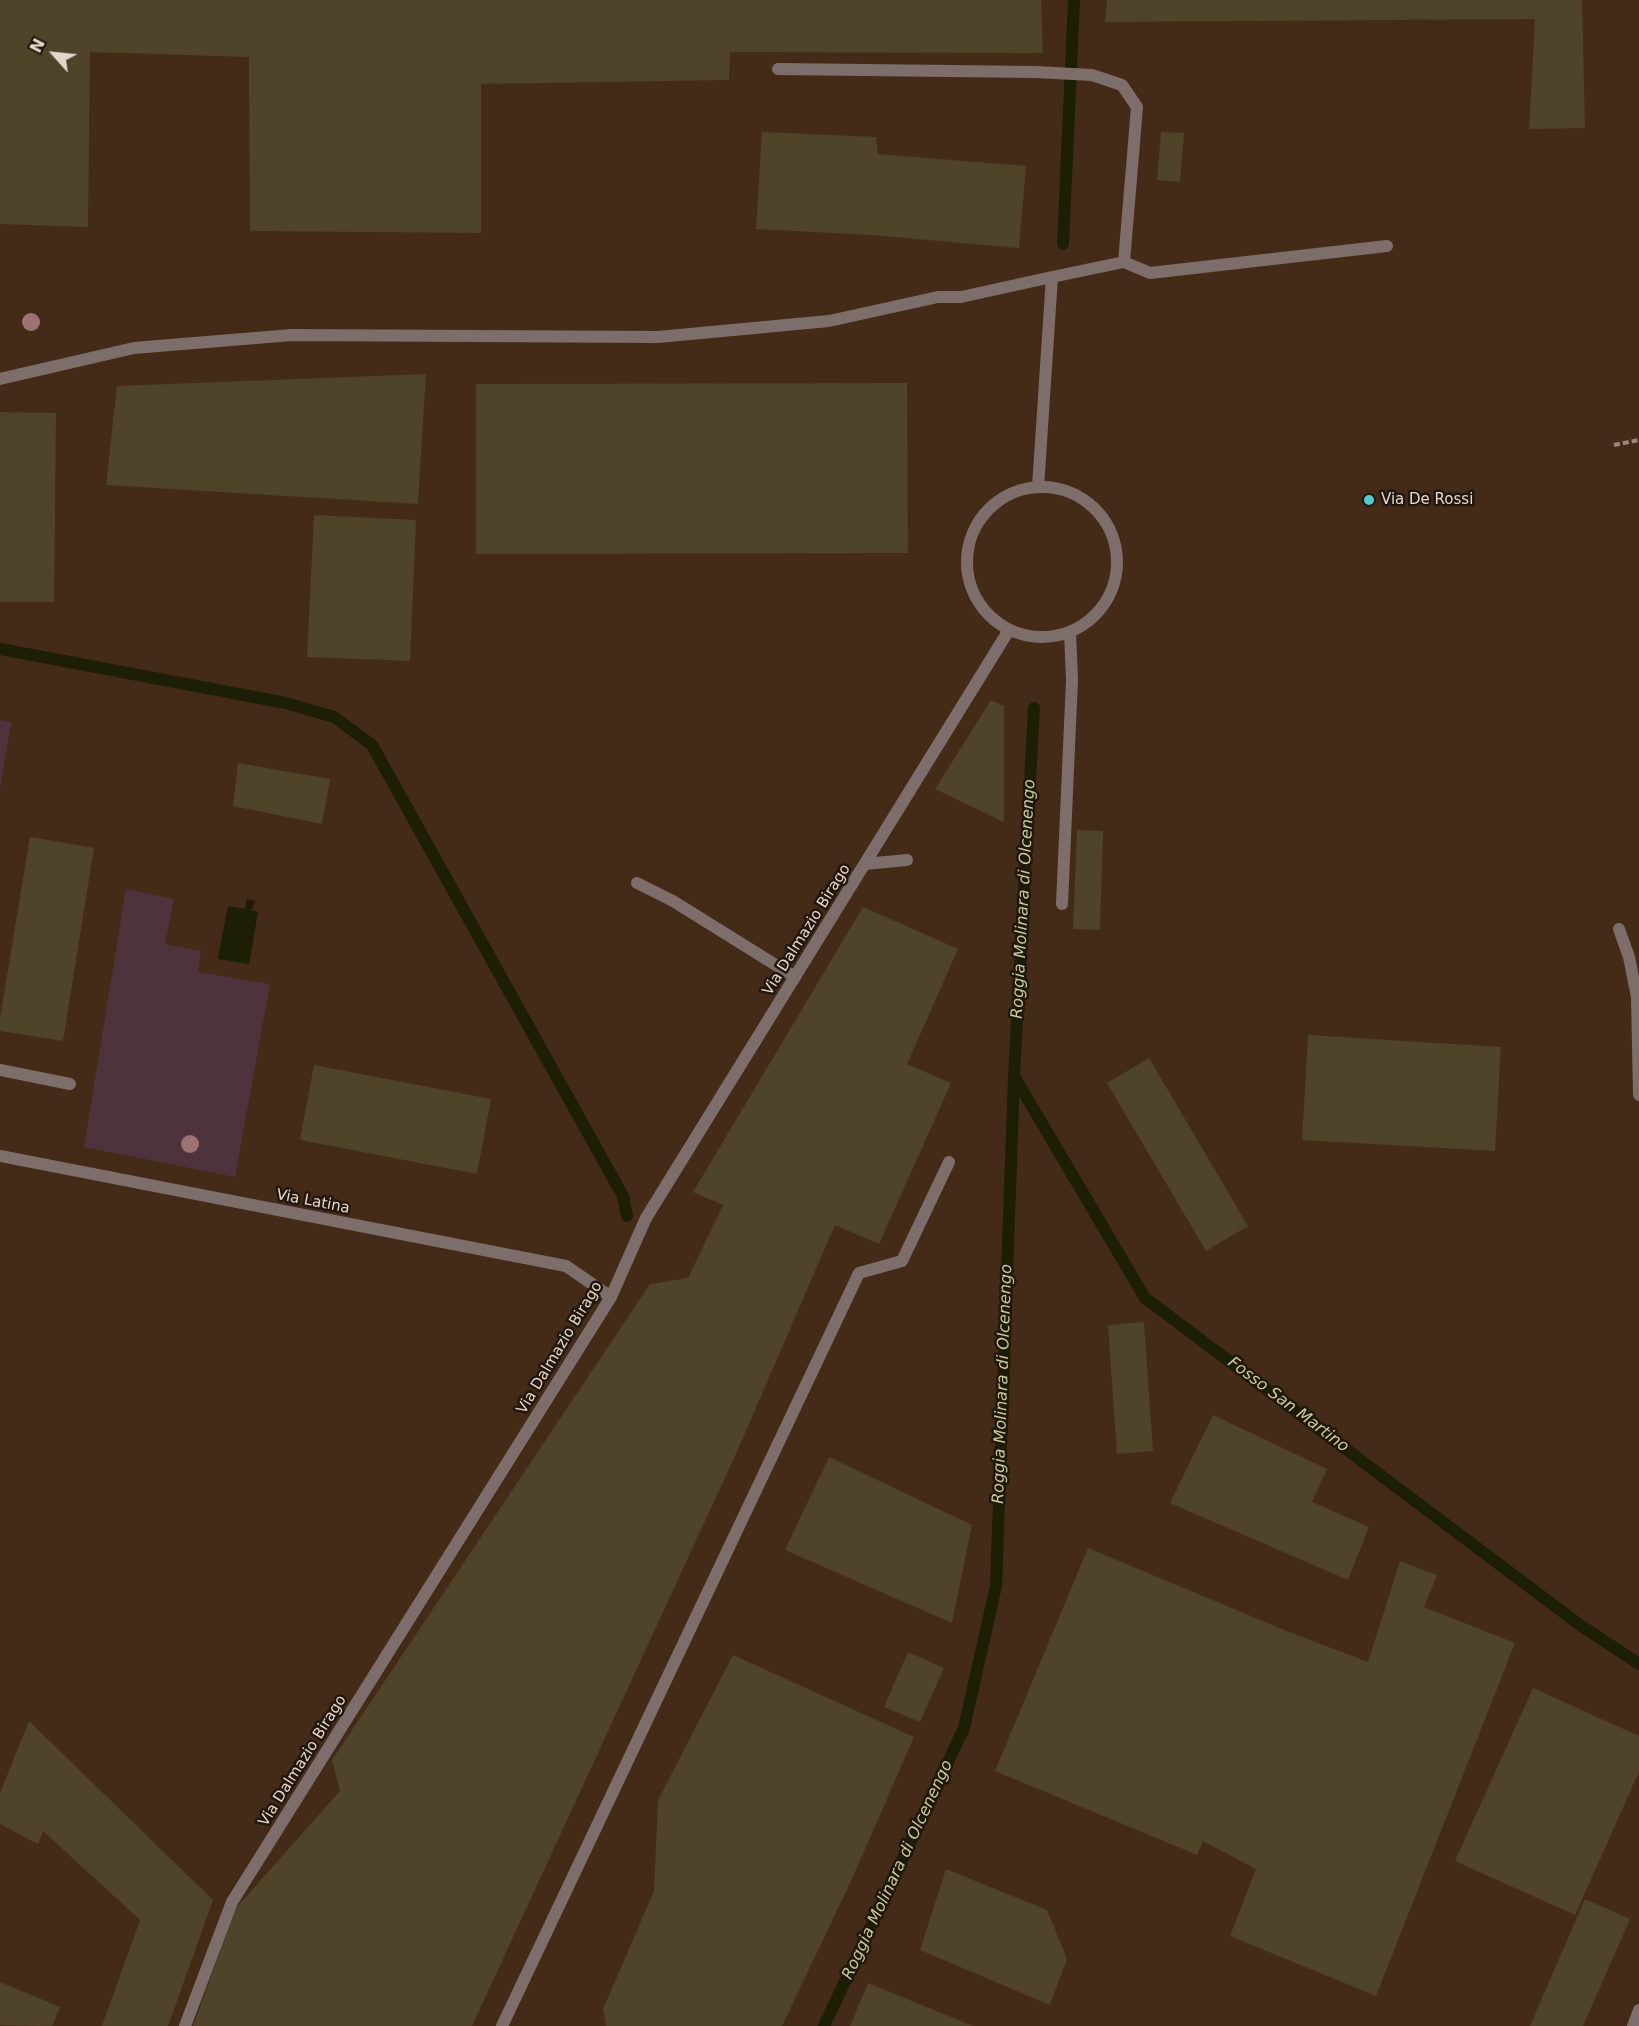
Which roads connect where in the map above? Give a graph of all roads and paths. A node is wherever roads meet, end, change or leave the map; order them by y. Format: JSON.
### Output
{"nodes":[{"id":1,"x":778,"y":69,"type":"dead end"},
{"id":2,"x":1387,"y":246,"type":"dead end"},
{"id":3,"x":1124,"y":262,"type":"junction"},
{"id":4,"x":1052,"y":277,"type":"junction"},
{"id":5,"x":0,"y":380,"type":"edge"},
{"id":6,"x":1639,"y":440,"type":"edge"},
{"id":7,"x":1614,"y":445,"type":"dead end"},
{"id":8,"x":1038,"y":488,"type":"junction"},
{"id":9,"x":1010,"y":630,"type":"junction"},
{"id":10,"x":1070,"y":632,"type":"junction"},
{"id":11,"x":907,"y":860,"type":"dead end"},
{"id":12,"x":865,"y":864,"type":"junction"},
{"id":13,"x":637,"y":883,"type":"dead end"},
{"id":14,"x":1062,"y":904,"type":"dead end"},
{"id":15,"x":1619,"y":929,"type":"dead end"},
{"id":16,"x":795,"y":977,"type":"junction"},
{"id":17,"x":0,"y":1070,"type":"edge"},
{"id":18,"x":70,"y":1084,"type":"dead end"},
{"id":19,"x":1639,"y":1095,"type":"edge"},
{"id":20,"x":0,"y":1156,"type":"edge"},
{"id":21,"x":949,"y":1162,"type":"dead end"},
{"id":22,"x":611,"y":1297,"type":"junction"},
{"id":23,"x":1639,"y":2010,"type":"edge"},
{"id":24,"x":184,"y":2026,"type":"edge"},
{"id":25,"x":502,"y":2026,"type":"edge"},
{"id":26,"x":1633,"y":2026,"type":"edge"}],
"edges":[{"from":1,"to":3,"type":"street"},
{"from":2,"to":3,"type":"street"},
{"from":3,"to":4,"type":"street"},
{"from":4,"to":5,"type":"street"},
{"from":4,"to":8,"type":"street"},
{"from":6,"to":7,"type":"path"},
{"from":8,"to":9,"type":"street"},
{"from":8,"to":10,"type":"street"},
{"from":9,"to":10,"type":"street"},
{"from":9,"to":12,"type":"street","name":"Via Dalmazio Birago"},
{"from":10,"to":14,"type":"street"},
{"from":11,"to":12,"type":"street"},
{"from":12,"to":16,"type":"street","name":"Via Dalmazio Birago"},
{"from":13,"to":16,"type":"street"},
{"from":15,"to":19,"type":"street"},
{"from":16,"to":22,"type":"street","name":"Via Dalmazio Birago"},
{"from":17,"to":18,"type":"street"},
{"from":20,"to":22,"type":"street","name":"Via Latina"},
{"from":21,"to":25,"type":"street"},
{"from":22,"to":24,"type":"street","name":"Via Dalmazio Birago"},
{"from":23,"to":26,"type":"street"}]}
